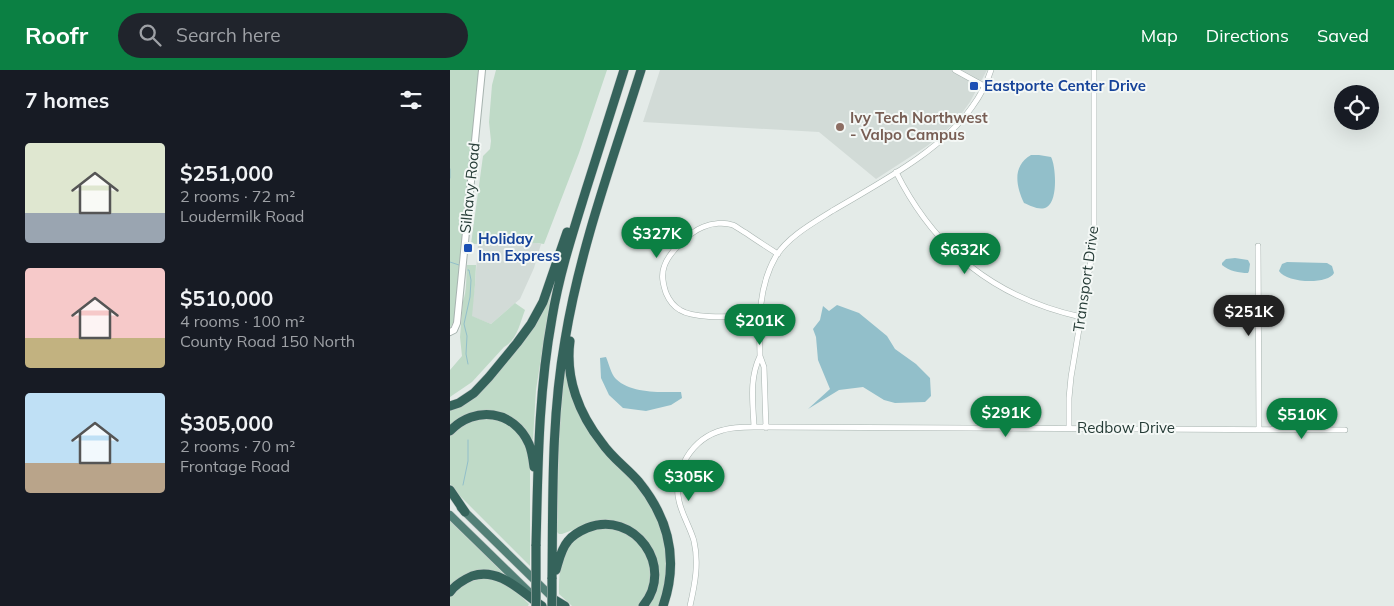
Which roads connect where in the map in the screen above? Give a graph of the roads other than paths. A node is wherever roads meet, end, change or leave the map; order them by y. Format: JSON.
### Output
{"nodes":[{"id":1,"x":482,"y":70,"type":"edge"},
{"id":2,"x":624,"y":70,"type":"edge"},
{"id":3,"x":641,"y":70,"type":"edge"},
{"id":4,"x":955,"y":70,"type":"edge"},
{"id":5,"x":991,"y":70,"type":"edge"},
{"id":6,"x":1094,"y":70,"type":"edge"},
{"id":7,"x":984,"y":86,"type":"junction"},
{"id":8,"x":595,"y":162,"type":"junction"},
{"id":9,"x":896,"y":172,"type":"junction"},
{"id":10,"x":1258,"y":246,"type":"dead end"},
{"id":11,"x":778,"y":254,"type":"junction"},
{"id":12,"x":572,"y":302,"type":"junction"},
{"id":13,"x":759,"y":316,"type":"junction"},
{"id":14,"x":1081,"y":317,"type":"junction"},
{"id":15,"x":450,"y":332,"type":"edge"},
{"id":16,"x":760,"y":356,"type":"junction"},
{"id":17,"x":450,"y":406,"type":"edge"},
{"id":18,"x":754,"y":427,"type":"junction"},
{"id":19,"x":766,"y":428,"type":"junction"},
{"id":20,"x":1069,"y":428,"type":"junction"},
{"id":21,"x":1259,"y":429,"type":"junction"},
{"id":22,"x":1345,"y":430,"type":"dead end"},
{"id":23,"x":450,"y":431,"type":"edge"},
{"id":24,"x":450,"y":490,"type":"edge"},
{"id":25,"x":450,"y":497,"type":"edge"},
{"id":26,"x":538,"y":499,"type":"junction"},
{"id":27,"x":465,"y":512,"type":"junction"},
{"id":28,"x":450,"y":515,"type":"edge"},
{"id":29,"x":555,"y":564,"type":"junction"},
{"id":30,"x":672,"y":570,"type":"junction"},
{"id":31,"x":450,"y":592,"type":"edge"},
{"id":32,"x":556,"y":604,"type":"edge"},
{"id":33,"x":536,"y":606,"type":"edge"},
{"id":34,"x":542,"y":606,"type":"edge"},
{"id":35,"x":565,"y":606,"type":"edge"},
{"id":36,"x":643,"y":606,"type":"edge"},
{"id":37,"x":663,"y":606,"type":"edge"},
{"id":38,"x":669,"y":606,"type":"edge"},
{"id":39,"x":690,"y":606,"type":"edge"}],
"edges":[{"from":1,"to":15,"type":"street","name":"Silhavy Road"},
{"from":2,"to":8,"type":"highway"},
{"from":3,"to":12,"type":"highway"},
{"from":4,"to":7,"type":"street"},
{"from":5,"to":7,"type":"street"},
{"from":6,"to":14,"type":"street","name":"Transport Drive"},
{"from":7,"to":9,"type":"street"},
{"from":8,"to":17,"type":"highway"},
{"from":8,"to":26,"type":"highway"},
{"from":9,"to":11,"type":"street"},
{"from":9,"to":14,"type":"street"},
{"from":10,"to":21,"type":"street"},
{"from":11,"to":13,"type":"street"},
{"from":11,"to":13,"type":"street"},
{"from":12,"to":29,"type":"highway"},
{"from":12,"to":30,"type":"highway"},
{"from":13,"to":16,"type":"street"},
{"from":14,"to":20,"type":"street","name":"Transport Drive"},
{"from":16,"to":18,"type":"street"},
{"from":16,"to":19,"type":"street"},
{"from":18,"to":19,"type":"street","name":"Redbow Drive"},
{"from":18,"to":39,"type":"street","name":"Redbow Drive"},
{"from":19,"to":20,"type":"street","name":"Redbow Drive"},
{"from":20,"to":21,"type":"street","name":"Redbow Drive"},
{"from":21,"to":22,"type":"street","name":"Redbow Drive"},
{"from":23,"to":26,"type":"highway"},
{"from":24,"to":27,"type":"highway"},
{"from":25,"to":27,"type":"highway"},
{"from":26,"to":33,"type":"highway","bridge":true},
{"from":27,"to":32,"type":"highway"},
{"from":28,"to":34,"type":"highway"},
{"from":29,"to":32,"type":"highway","bridge":true},
{"from":29,"to":36,"type":"highway"},
{"from":30,"to":37,"type":"highway"},
{"from":30,"to":38,"type":"highway"},
{"from":31,"to":34,"type":"highway"},
{"from":32,"to":35,"type":"highway"}]}
